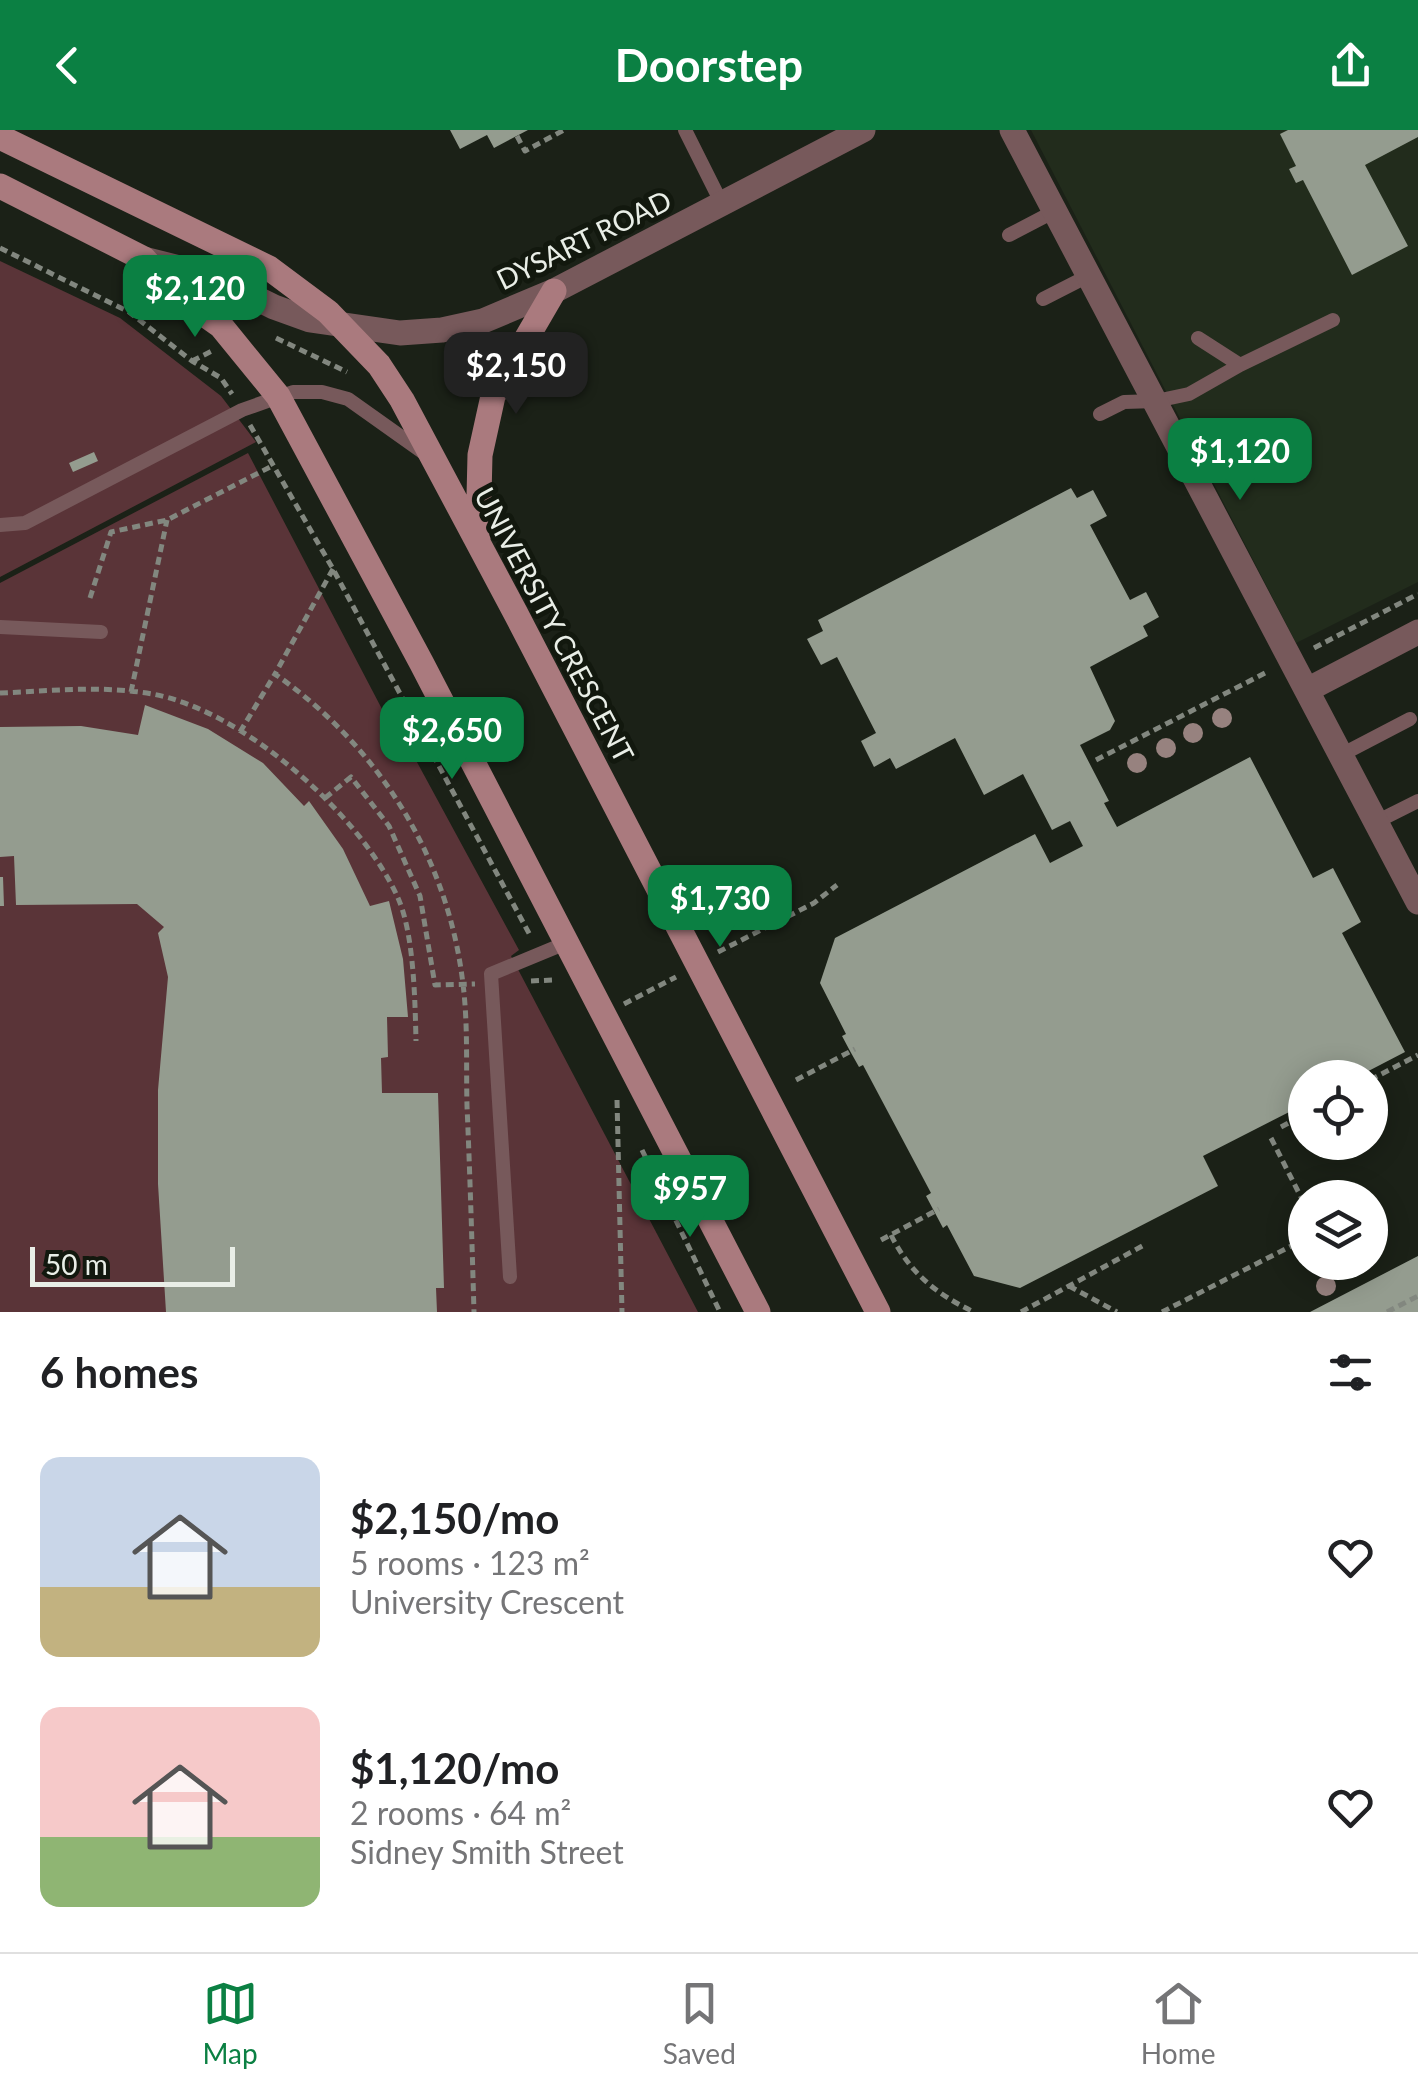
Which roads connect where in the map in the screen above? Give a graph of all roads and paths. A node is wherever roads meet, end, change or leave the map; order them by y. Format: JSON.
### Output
{"nodes":[{"id":1,"x":564,"y":130,"type":"edge"},
{"id":2,"x":686,"y":130,"type":"edge"},
{"id":3,"x":863,"y":130,"type":"edge"},
{"id":4,"x":1012,"y":130,"type":"edge"},
{"id":5,"x":517,"y":136,"type":"dead end"},
{"id":6,"x":0,"y":137,"type":"edge"},
{"id":7,"x":0,"y":186,"type":"edge"},
{"id":8,"x":722,"y":204,"type":"junction"},
{"id":9,"x":1055,"y":211,"type":"junction"},
{"id":10,"x":1009,"y":235,"type":"dead end"},
{"id":11,"x":0,"y":248,"type":"edge"},
{"id":12,"x":144,"y":259,"type":"junction"},
{"id":13,"x":1088,"y":276,"type":"junction"},
{"id":14,"x":554,"y":291,"type":"junction"},
{"id":15,"x":1043,"y":299,"type":"dead end"},
{"id":16,"x":1333,"y":320,"type":"dead end"},
{"id":17,"x":344,"y":326,"type":"junction"},
{"id":18,"x":277,"y":338,"type":"dead end"},
{"id":19,"x":1198,"y":338,"type":"dead end"},
{"id":20,"x":233,"y":340,"type":"junction"},
{"id":21,"x":192,"y":360,"type":"junction"},
{"id":22,"x":1240,"y":365,"type":"junction"},
{"id":23,"x":386,"y":375,"type":"junction"},
{"id":24,"x":278,"y":396,"type":"junction"},
{"id":25,"x":1156,"y":401,"type":"junction"},
{"id":26,"x":242,"y":410,"type":"junction"},
{"id":27,"x":1100,"y":414,"type":"dead end"},
{"id":28,"x":432,"y":459,"type":"junction"},
{"id":29,"x":274,"y":465,"type":"junction"},
{"id":30,"x":166,"y":520,"type":"junction"},
{"id":31,"x":0,"y":525,"type":"edge"},
{"id":32,"x":478,"y":544,"type":"junction"},
{"id":33,"x":333,"y":569,"type":"junction"},
{"id":34,"x":1418,"y":594,"type":"edge"},
{"id":35,"x":90,"y":598,"type":"dead end"},
{"id":36,"x":0,"y":627,"type":"edge"},
{"id":37,"x":100,"y":632,"type":"dead end"},
{"id":38,"x":1418,"y":632,"type":"edge"},
{"id":39,"x":1316,"y":647,"type":"dead end"},
{"id":40,"x":275,"y":674,"type":"junction"},
{"id":41,"x":1255,"y":678,"type":"dead end"},
{"id":42,"x":1307,"y":690,"type":"junction"},
{"id":43,"x":131,"y":692,"type":"junction"},
{"id":44,"x":0,"y":693,"type":"edge"},
{"id":45,"x":1410,"y":719,"type":"dead end"},
{"id":46,"x":240,"y":732,"type":"junction"},
{"id":47,"x":1341,"y":755,"type":"junction"},
{"id":48,"x":1096,"y":760,"type":"dead end"},
{"id":49,"x":325,"y":798,"type":"junction"},
{"id":50,"x":1418,"y":801,"type":"edge"},
{"id":51,"x":1376,"y":822,"type":"junction"},
{"id":52,"x":837,"y":885,"type":"dead end"},
{"id":53,"x":1418,"y":902,"type":"edge"},
{"id":54,"x":566,"y":942,"type":"junction"},
{"id":55,"x":726,"y":948,"type":"dead end"},
{"id":56,"x":540,"y":954,"type":"junction"},
{"id":57,"x":687,"y":970,"type":"dead end"},
{"id":58,"x":435,"y":985,"type":"dead end"},
{"id":59,"x":561,"y":990,"type":"dead end"},
{"id":60,"x":619,"y":1006,"type":"dead end"},
{"id":61,"x":416,"y":1041,"type":"dead end"},
{"id":62,"x":854,"y":1049,"type":"dead end"},
{"id":63,"x":1418,"y":1055,"type":"edge"},
{"id":64,"x":1388,"y":1071,"type":"edge"},
{"id":65,"x":796,"y":1080,"type":"dead end"},
{"id":66,"x":625,"y":1116,"type":"dead end"},
{"id":67,"x":1288,"y":1123,"type":"edge"},
{"id":68,"x":1281,"y":1127,"type":"dead end"},
{"id":69,"x":634,"y":1134,"type":"dead end"},
{"id":70,"x":1271,"y":1138,"type":"dead end"},
{"id":71,"x":1292,"y":1180,"type":"edge"},
{"id":72,"x":939,"y":1210,"type":"dead end"},
{"id":73,"x":891,"y":1234,"type":"junction"},
{"id":74,"x":880,"y":1240,"type":"dead end"},
{"id":75,"x":1146,"y":1244,"type":"dead end"},
{"id":76,"x":1288,"y":1248,"type":"edge"},
{"id":77,"x":510,"y":1277,"type":"dead end"},
{"id":78,"x":1069,"y":1286,"type":"junction"},
{"id":79,"x":1418,"y":1296,"type":"edge"},
{"id":80,"x":474,"y":1312,"type":"edge"},
{"id":81,"x":622,"y":1312,"type":"edge"},
{"id":82,"x":720,"y":1312,"type":"edge"},
{"id":83,"x":758,"y":1312,"type":"edge"},
{"id":84,"x":878,"y":1312,"type":"edge"},
{"id":85,"x":974,"y":1312,"type":"edge"},
{"id":86,"x":1021,"y":1312,"type":"edge"},
{"id":87,"x":1117,"y":1312,"type":"edge"},
{"id":88,"x":1162,"y":1312,"type":"edge"},
{"id":89,"x":1387,"y":1312,"type":"edge"}],
"edges":[{"from":1,"to":5,"type":"path"},
{"from":2,"to":8,"type":"lane"},
{"from":3,"to":8,"type":"street","name":"DYSART ROAD"},
{"from":4,"to":9,"type":"street"},
{"from":6,"to":17,"type":"main road","name":"UNIVERSITY CRESCENT"},
{"from":7,"to":12,"type":"main road"},
{"from":8,"to":14,"type":"street","name":"DYSART ROAD"},
{"from":9,"to":10,"type":"lane"},
{"from":9,"to":13,"type":"street"},
{"from":11,"to":21,"type":"path"},
{"from":12,"to":17,"type":"street","name":"DYSART ROAD"},
{"from":12,"to":20,"type":"main road"},
{"from":13,"to":15,"type":"lane"},
{"from":13,"to":25,"type":"street"},
{"from":14,"to":17,"type":"street","name":"DYSART ROAD"},
{"from":14,"to":32,"type":"main road"},
{"from":16,"to":22,"type":"lane"},
{"from":17,"to":23,"type":"main road","name":"UNIVERSITY CRESCENT"},
{"from":18,"to":23,"type":"path"},
{"from":19,"to":22,"type":"lane"},
{"from":20,"to":21,"type":"path"},
{"from":20,"to":24,"type":"main road"},
{"from":21,"to":26,"type":"path"},
{"from":22,"to":25,"type":"lane"},
{"from":23,"to":28,"type":"main road","name":"UNIVERSITY CRESCENT"},
{"from":24,"to":26,"type":"lane"},
{"from":24,"to":28,"type":"lane"},
{"from":24,"to":54,"type":"main road"},
{"from":25,"to":27,"type":"lane"},
{"from":25,"to":42,"type":"street"},
{"from":26,"to":29,"type":"path"},
{"from":26,"to":31,"type":"lane"},
{"from":28,"to":32,"type":"main road","name":"UNIVERSITY CRESCENT"},
{"from":29,"to":30,"type":"path"},
{"from":29,"to":33,"type":"path"},
{"from":30,"to":35,"type":"path"},
{"from":30,"to":43,"type":"path"},
{"from":32,"to":84,"type":"main road","name":"UNIVERSITY CRESCENT"},
{"from":33,"to":40,"type":"path"},
{"from":33,"to":56,"type":"path"},
{"from":34,"to":39,"type":"path"},
{"from":36,"to":37,"type":"lane"},
{"from":38,"to":42,"type":"street"},
{"from":40,"to":46,"type":"path"},
{"from":40,"to":80,"type":"path"},
{"from":41,"to":48,"type":"path"},
{"from":42,"to":47,"type":"street"},
{"from":43,"to":44,"type":"path"},
{"from":43,"to":46,"type":"path"},
{"from":45,"to":47,"type":"lane"},
{"from":46,"to":49,"type":"path"},
{"from":47,"to":51,"type":"street"},
{"from":49,"to":58,"type":"path"},
{"from":49,"to":61,"type":"path"},
{"from":50,"to":51,"type":"lane"},
{"from":51,"to":53,"type":"street"},
{"from":52,"to":55,"type":"path"},
{"from":54,"to":56,"type":"lane"},
{"from":54,"to":83,"type":"main road"},
{"from":56,"to":59,"type":"path"},
{"from":56,"to":77,"type":"lane"},
{"from":57,"to":60,"type":"path"},
{"from":62,"to":65,"type":"path"},
{"from":63,"to":64,"type":"path"},
{"from":66,"to":81,"type":"path"},
{"from":67,"to":68,"type":"path"},
{"from":69,"to":82,"type":"path"},
{"from":70,"to":71,"type":"path"},
{"from":72,"to":73,"type":"path"},
{"from":73,"to":74,"type":"path"},
{"from":73,"to":85,"type":"path"},
{"from":75,"to":78,"type":"path"},
{"from":76,"to":88,"type":"path"},
{"from":78,"to":86,"type":"path"},
{"from":78,"to":87,"type":"path"},
{"from":79,"to":89,"type":"path"}]}
